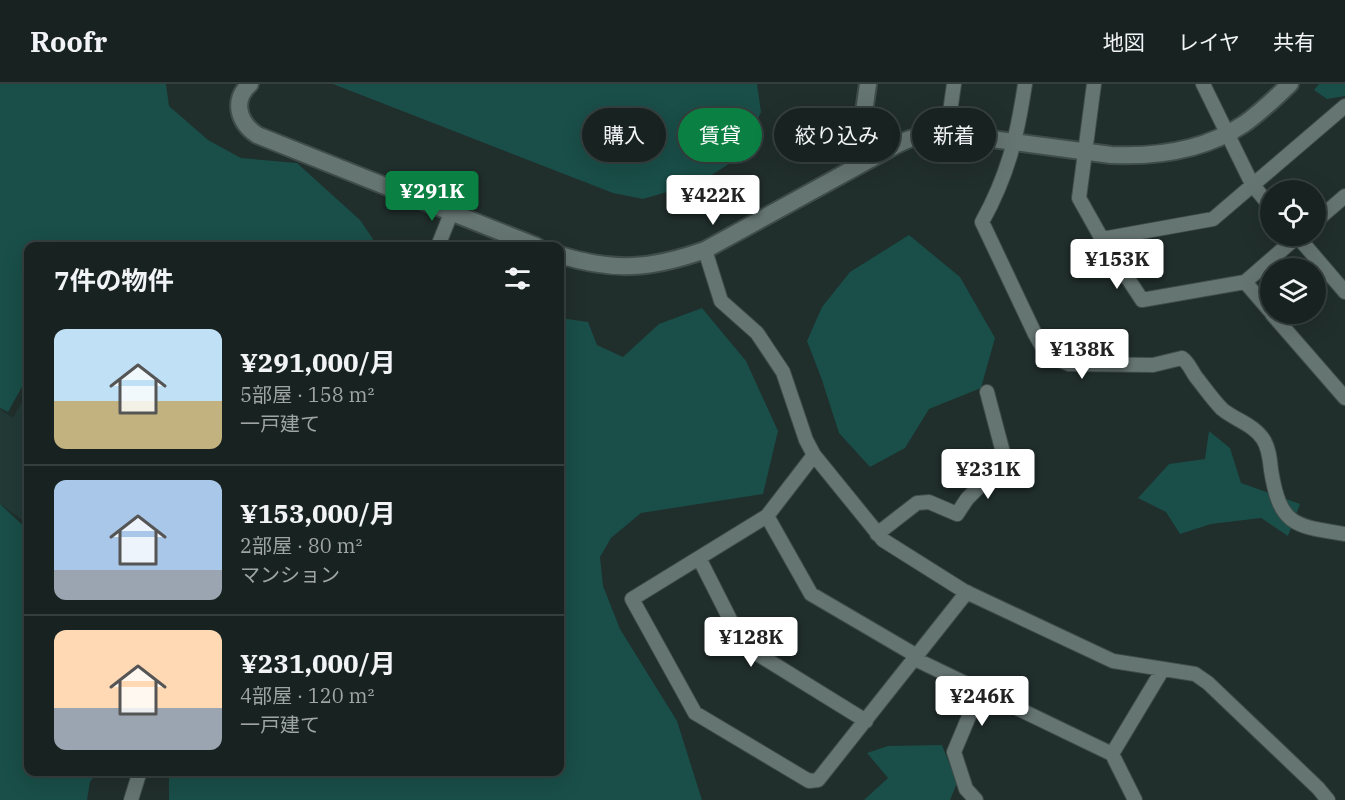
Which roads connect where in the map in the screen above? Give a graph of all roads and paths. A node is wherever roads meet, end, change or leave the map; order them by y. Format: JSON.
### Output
{"nodes":[{"id":1,"x":250,"y":84,"type":"edge"},
{"id":2,"x":868,"y":84,"type":"edge"},
{"id":3,"x":954,"y":84,"type":"edge"},
{"id":4,"x":1025,"y":84,"type":"edge"},
{"id":5,"x":1094,"y":84,"type":"edge"},
{"id":6,"x":1203,"y":84,"type":"edge"},
{"id":7,"x":1290,"y":84,"type":"edge"},
{"id":8,"x":1345,"y":106,"type":"edge"},
{"id":9,"x":950,"y":108,"type":"edge"},
{"id":10,"x":1227,"y":134,"type":"junction"},
{"id":11,"x":912,"y":138,"type":"edge"},
{"id":12,"x":996,"y":139,"type":"edge"},
{"id":13,"x":1016,"y":142,"type":"junction"},
{"id":14,"x":1084,"y":152,"type":"junction"},
{"id":15,"x":856,"y":167,"type":"junction"},
{"id":16,"x":1252,"y":184,"type":"junction"},
{"id":17,"x":1260,"y":194,"type":"edge"},
{"id":18,"x":1345,"y":196,"type":"edge"},
{"id":19,"x":452,"y":211,"type":"junction"},
{"id":20,"x":1326,"y":212,"type":"edge"},
{"id":21,"x":1102,"y":239,"type":"junction"},
{"id":22,"x":440,"y":242,"type":"edge"},
{"id":23,"x":522,"y":242,"type":"edge"},
{"id":24,"x":1286,"y":246,"type":"edge"},
{"id":25,"x":1306,"y":246,"type":"edge"},
{"id":26,"x":705,"y":250,"type":"junction"},
{"id":27,"x":564,"y":256,"type":"edge"},
{"id":28,"x":1245,"y":282,"type":"junction"},
{"id":29,"x":1345,"y":292,"type":"edge"},
{"id":30,"x":1260,"y":299,"type":"edge"},
{"id":31,"x":1281,"y":324,"type":"edge"},
{"id":32,"x":987,"y":392,"type":"dead end"},
{"id":33,"x":1345,"y":398,"type":"edge"},
{"id":34,"x":814,"y":455,"type":"junction"},
{"id":35,"x":766,"y":516,"type":"junction"},
{"id":36,"x":877,"y":534,"type":"junction"},
{"id":37,"x":1345,"y":534,"type":"edge"},
{"id":38,"x":699,"y":558,"type":"junction"},
{"id":39,"x":967,"y":592,"type":"junction"},
{"id":40,"x":916,"y":658,"type":"junction"},
{"id":41,"x":1163,"y":669,"type":"junction"},
{"id":42,"x":980,"y":690,"type":"junction"},
{"id":43,"x":866,"y":721,"type":"junction"},
{"id":44,"x":1112,"y":754,"type":"junction"},
{"id":45,"x":138,"y":776,"type":"edge"},
{"id":46,"x":131,"y":800,"type":"edge"},
{"id":47,"x":976,"y":800,"type":"edge"},
{"id":48,"x":1135,"y":800,"type":"edge"},
{"id":49,"x":1328,"y":800,"type":"edge"}],
"edges":[{"from":1,"to":19,"type":"street"},
{"from":2,"to":15,"type":"street"},
{"from":3,"to":9,"type":"street"},
{"from":4,"to":13,"type":"street"},
{"from":5,"to":14,"type":"street"},
{"from":6,"to":10,"type":"street"},
{"from":7,"to":10,"type":"street"},
{"from":8,"to":16,"type":"street"},
{"from":10,"to":14,"type":"street"},
{"from":10,"to":16,"type":"street"},
{"from":11,"to":15,"type":"street"},
{"from":12,"to":13,"type":"street"},
{"from":13,"to":14,"type":"street"},
{"from":13,"to":37,"type":"street"},
{"from":14,"to":21,"type":"street"},
{"from":15,"to":26,"type":"street"},
{"from":16,"to":17,"type":"street"},
{"from":16,"to":21,"type":"street"},
{"from":18,"to":20,"type":"street"},
{"from":19,"to":22,"type":"street"},
{"from":19,"to":23,"type":"street"},
{"from":21,"to":28,"type":"street"},
{"from":24,"to":28,"type":"street"},
{"from":25,"to":29,"type":"street"},
{"from":26,"to":27,"type":"street"},
{"from":26,"to":34,"type":"street"},
{"from":28,"to":30,"type":"street"},
{"from":31,"to":33,"type":"street"},
{"from":32,"to":36,"type":"street"},
{"from":34,"to":35,"type":"street"},
{"from":34,"to":36,"type":"street"},
{"from":35,"to":38,"type":"street"},
{"from":35,"to":40,"type":"street"},
{"from":36,"to":39,"type":"street"},
{"from":38,"to":43,"type":"street"},
{"from":38,"to":43,"type":"street"},
{"from":39,"to":40,"type":"street"},
{"from":39,"to":41,"type":"street"},
{"from":40,"to":42,"type":"street"},
{"from":40,"to":43,"type":"street"},
{"from":41,"to":44,"type":"street"},
{"from":41,"to":49,"type":"street"},
{"from":42,"to":44,"type":"street"},
{"from":42,"to":47,"type":"street"},
{"from":44,"to":48,"type":"street"},
{"from":45,"to":46,"type":"street"}]}
